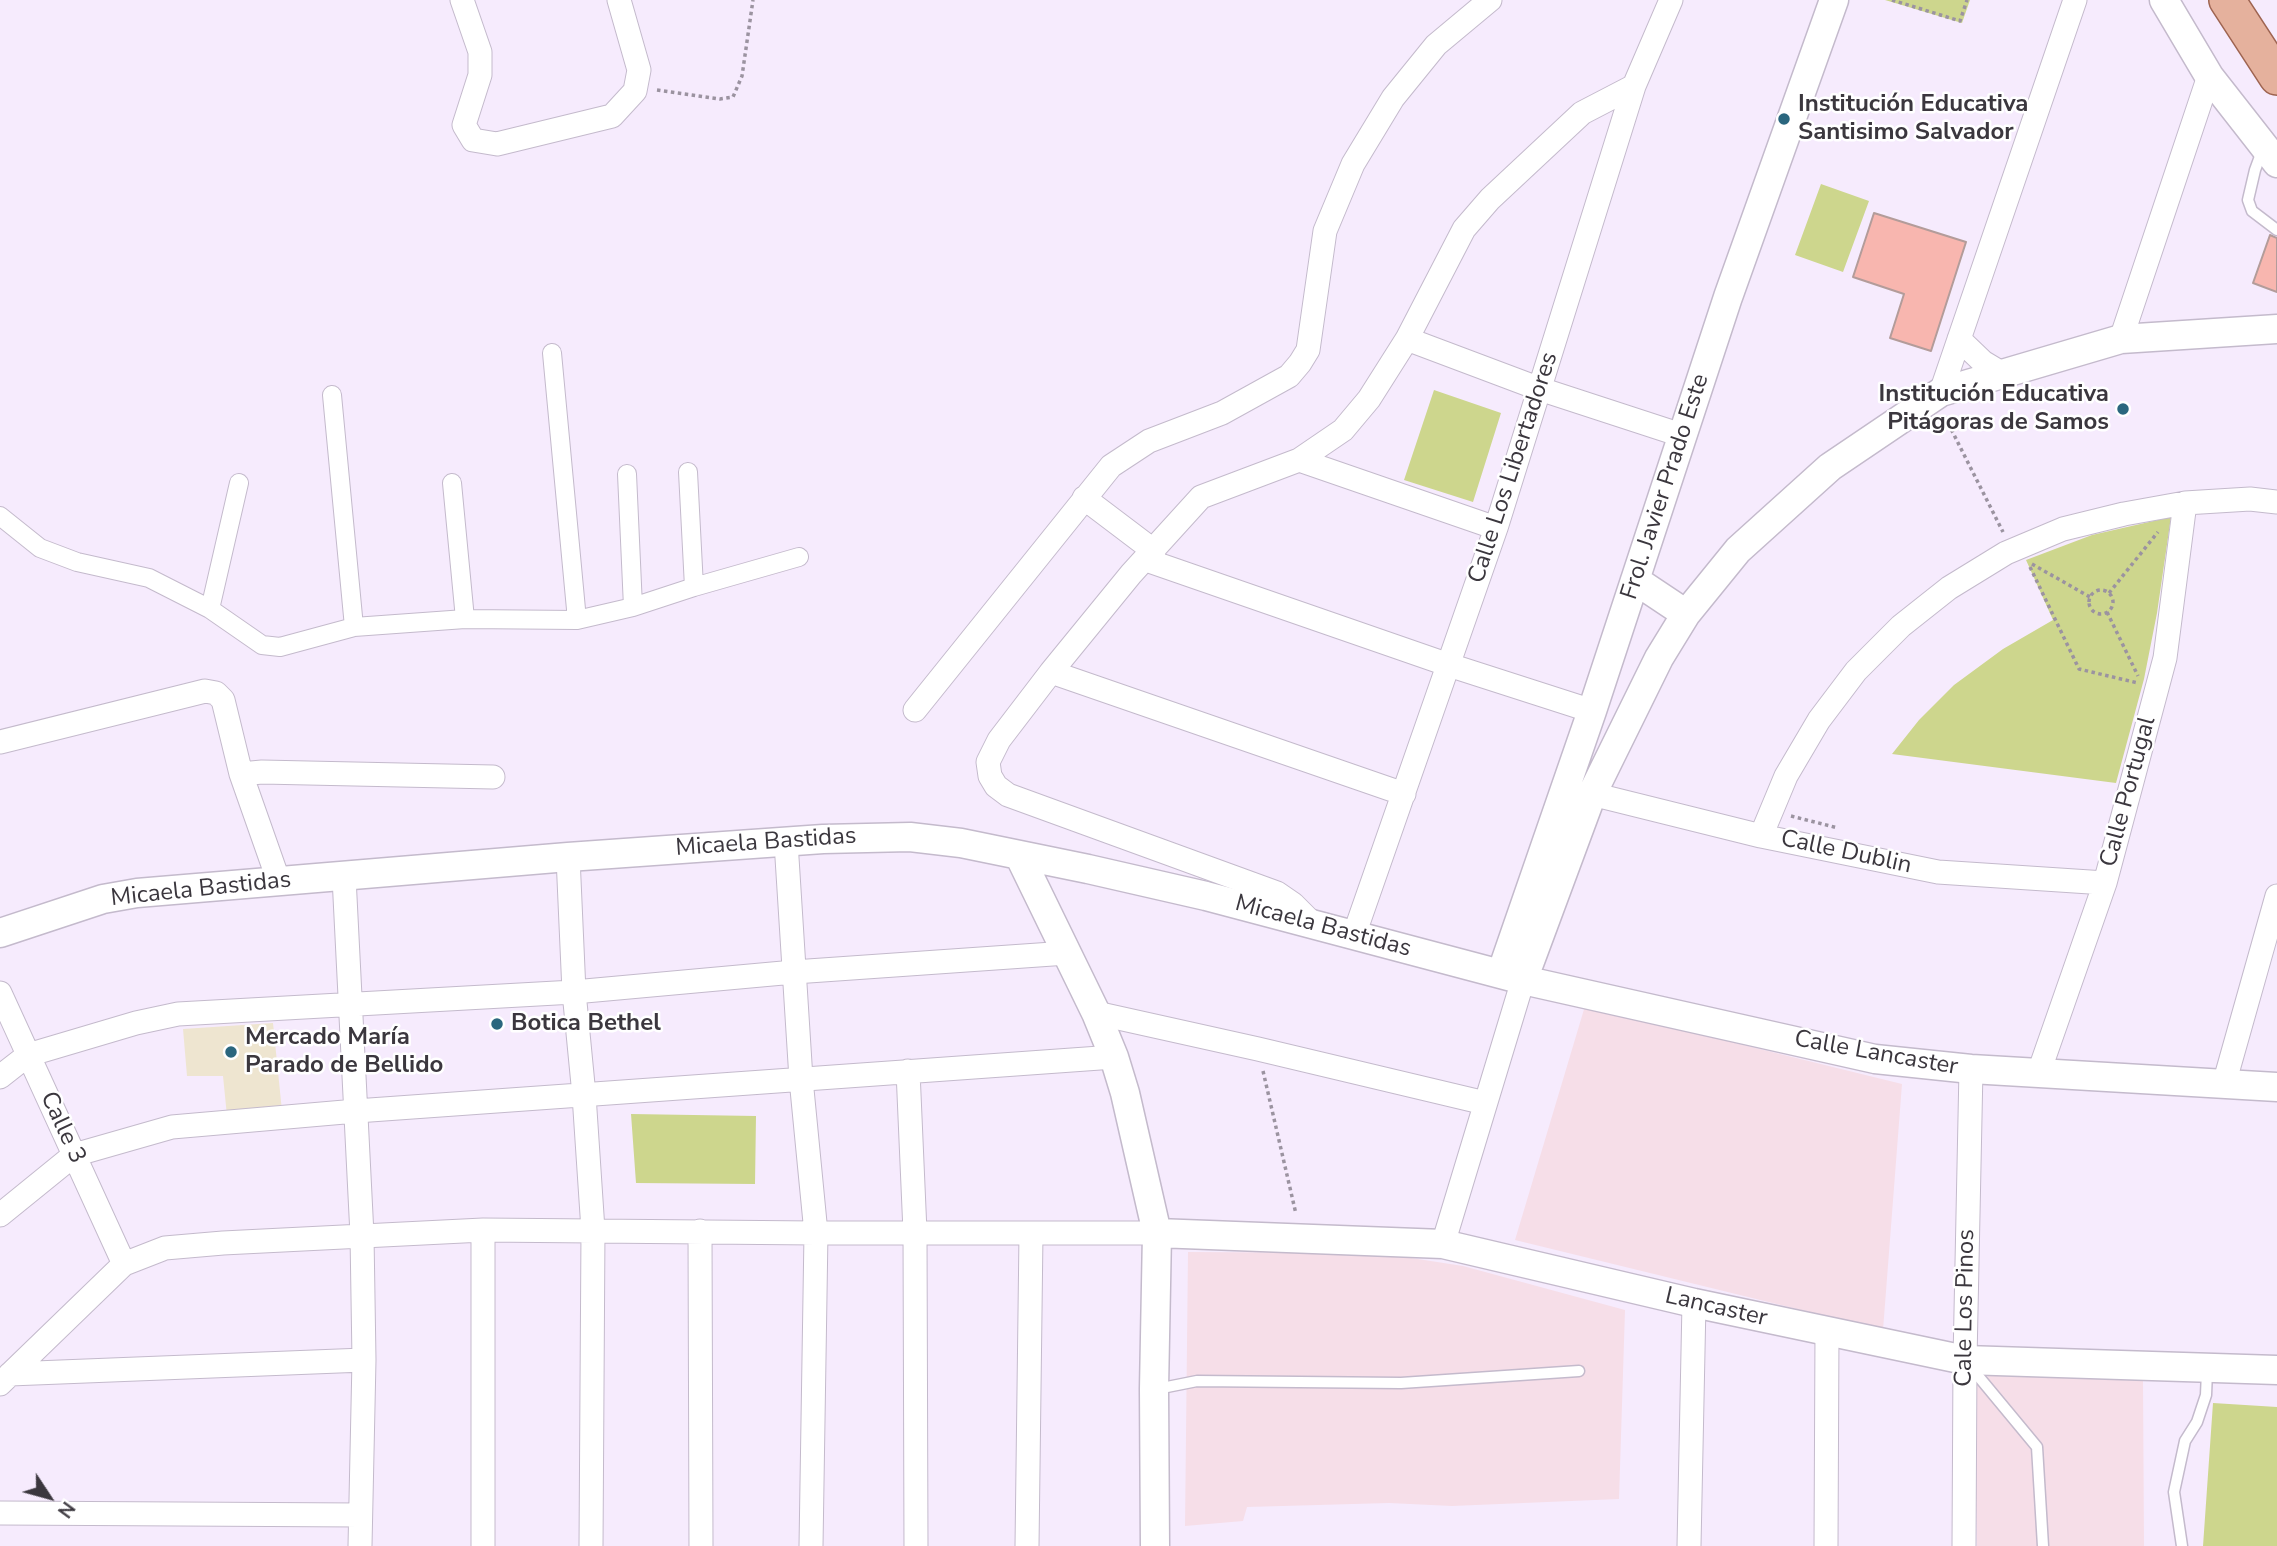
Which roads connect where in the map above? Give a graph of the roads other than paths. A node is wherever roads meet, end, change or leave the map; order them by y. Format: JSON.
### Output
{"nodes":[{"id":1,"x":462,"y":0,"type":"edge"},
{"id":2,"x":619,"y":0,"type":"edge"},
{"id":3,"x":1490,"y":0,"type":"edge"},
{"id":4,"x":1671,"y":0,"type":"edge"},
{"id":5,"x":1834,"y":0,"type":"edge"},
{"id":6,"x":2075,"y":0,"type":"edge"},
{"id":7,"x":2164,"y":0,"type":"edge"},
{"id":8,"x":2227,"y":0,"type":"edge"},
{"id":9,"x":2209,"y":76,"type":"junction"},
{"id":10,"x":2277,"y":77,"type":"edge"},
{"id":11,"x":1634,"y":86,"type":"junction"},
{"id":12,"x":2270,"y":155,"type":"edge"},
{"id":13,"x":2277,"y":230,"type":"edge"},
{"id":14,"x":2277,"y":329,"type":"edge"},
{"id":15,"x":1407,"y":339,"type":"junction"},
{"id":16,"x":1959,"y":339,"type":"junction"},
{"id":17,"x":2121,"y":339,"type":"junction"},
{"id":18,"x":552,"y":353,"type":"dead end"},
{"id":19,"x":2003,"y":374,"type":"junction"},
{"id":20,"x":1541,"y":389,"type":"junction"},
{"id":21,"x":1938,"y":394,"type":"junction"},
{"id":22,"x":332,"y":395,"type":"dead end"},
{"id":23,"x":1684,"y":436,"type":"junction"},
{"id":24,"x":1299,"y":460,"type":"junction"},
{"id":25,"x":688,"y":472,"type":"dead end"},
{"id":26,"x":627,"y":474,"type":"dead end"},
{"id":27,"x":239,"y":483,"type":"dead end"},
{"id":28,"x":452,"y":483,"type":"dead end"},
{"id":29,"x":1084,"y":498,"type":"junction"},
{"id":30,"x":2277,"y":502,"type":"edge"},
{"id":31,"x":2185,"y":503,"type":"junction"},
{"id":32,"x":0,"y":516,"type":"edge"},
{"id":33,"x":1496,"y":528,"type":"junction"},
{"id":34,"x":1150,"y":556,"type":"junction"},
{"id":35,"x":799,"y":557,"type":"dead end"},
{"id":36,"x":1635,"y":580,"type":"junction"},
{"id":37,"x":694,"y":587,"type":"junction"},
{"id":38,"x":633,"y":607,"type":"junction"},
{"id":39,"x":210,"y":609,"type":"junction"},
{"id":40,"x":1686,"y":614,"type":"junction"},
{"id":41,"x":466,"y":619,"type":"junction"},
{"id":42,"x":577,"y":620,"type":"junction"},
{"id":43,"x":355,"y":627,"type":"junction"},
{"id":44,"x":1449,"y":665,"type":"junction"},
{"id":45,"x":1051,"y":672,"type":"junction"},
{"id":46,"x":915,"y":709,"type":"dead end"},
{"id":47,"x":1591,"y":711,"type":"junction"},
{"id":48,"x":0,"y":742,"type":"edge"},
{"id":49,"x":241,"y":774,"type":"junction"},
{"id":50,"x":493,"y":777,"type":"dead end"},
{"id":51,"x":1404,"y":794,"type":"junction"},
{"id":52,"x":1592,"y":794,"type":"junction"},
{"id":53,"x":1761,"y":836,"type":"junction"},
{"id":54,"x":786,"y":842,"type":"junction"},
{"id":55,"x":1019,"y":855,"type":"junction"},
{"id":56,"x":568,"y":857,"type":"junction"},
{"id":57,"x":344,"y":877,"type":"junction"},
{"id":58,"x":279,"y":882,"type":"junction"},
{"id":59,"x":2105,"y":883,"type":"junction"},
{"id":60,"x":2277,"y":896,"type":"edge"},
{"id":61,"x":2273,"y":921,"type":"edge"},
{"id":62,"x":1313,"y":924,"type":"junction"},
{"id":63,"x":0,"y":933,"type":"edge"},
{"id":64,"x":1354,"y":935,"type":"junction"},
{"id":65,"x":1067,"y":953,"type":"junction"},
{"id":66,"x":794,"y":972,"type":"junction"},
{"id":67,"x":1512,"y":977,"type":"junction"},
{"id":68,"x":574,"y":992,"type":"junction"},
{"id":69,"x":0,"y":993,"type":"edge"},
{"id":70,"x":349,"y":1006,"type":"junction"},
{"id":71,"x":1096,"y":1013,"type":"junction"},
{"id":72,"x":29,"y":1055,"type":"junction"},
{"id":73,"x":1114,"y":1057,"type":"junction"},
{"id":74,"x":1971,"y":1069,"type":"junction"},
{"id":75,"x":908,"y":1071,"type":"junction"},
{"id":76,"x":2039,"y":1072,"type":"junction"},
{"id":77,"x":0,"y":1077,"type":"edge"},
{"id":78,"x":801,"y":1079,"type":"junction"},
{"id":79,"x":2224,"y":1084,"type":"junction"},
{"id":80,"x":2277,"y":1087,"type":"edge"},
{"id":81,"x":584,"y":1095,"type":"junction"},
{"id":82,"x":1485,"y":1103,"type":"junction"},
{"id":83,"x":356,"y":1111,"type":"junction"},
{"id":84,"x":74,"y":1155,"type":"junction"},
{"id":85,"x":0,"y":1215,"type":"edge"},
{"id":86,"x":483,"y":1230,"type":"junction"},
{"id":87,"x":593,"y":1230,"type":"junction"},
{"id":88,"x":700,"y":1231,"type":"junction"},
{"id":89,"x":915,"y":1232,"type":"junction"},
{"id":90,"x":816,"y":1233,"type":"junction"},
{"id":91,"x":1157,"y":1233,"type":"junction"},
{"id":92,"x":1031,"y":1234,"type":"junction"},
{"id":93,"x":362,"y":1235,"type":"junction"},
{"id":94,"x":1443,"y":1244,"type":"junction"},
{"id":95,"x":124,"y":1264,"type":"junction"},
{"id":96,"x":1694,"y":1303,"type":"junction"},
{"id":97,"x":1827,"y":1332,"type":"junction"},
{"id":98,"x":364,"y":1360,"type":"junction"},
{"id":99,"x":1965,"y":1360,"type":"junction"},
{"id":100,"x":2208,"y":1368,"type":"junction"},
{"id":101,"x":1579,"y":1370,"type":"dead end"},
{"id":102,"x":2277,"y":1370,"type":"edge"},
{"id":103,"x":5,"y":1379,"type":"edge"},
{"id":104,"x":1154,"y":1389,"type":"junction"},
{"id":105,"x":0,"y":1513,"type":"edge"},
{"id":106,"x":360,"y":1515,"type":"junction"},
{"id":107,"x":360,"y":1546,"type":"edge"},
{"id":108,"x":483,"y":1546,"type":"edge"},
{"id":109,"x":591,"y":1546,"type":"edge"},
{"id":110,"x":701,"y":1546,"type":"edge"},
{"id":111,"x":811,"y":1546,"type":"edge"},
{"id":112,"x":916,"y":1546,"type":"edge"},
{"id":113,"x":1027,"y":1546,"type":"edge"},
{"id":114,"x":1155,"y":1546,"type":"edge"},
{"id":115,"x":1689,"y":1546,"type":"edge"},
{"id":116,"x":1826,"y":1546,"type":"edge"},
{"id":117,"x":1964,"y":1546,"type":"edge"},
{"id":118,"x":2043,"y":1546,"type":"edge"},
{"id":119,"x":2182,"y":1546,"type":"edge"}],
"edges":[{"from":1,"to":2,"type":"street"},
{"from":3,"to":29,"type":"street"},
{"from":4,"to":11,"type":"street","name":"Calle Los Libertadores"},
{"from":5,"to":23,"type":"street","name":"Frol. Javier Prado Este"},
{"from":6,"to":16,"type":"street"},
{"from":7,"to":9,"type":"street"},
{"from":8,"to":10,"type":"main road"},
{"from":9,"to":12,"type":"street"},
{"from":9,"to":17,"type":"street"},
{"from":11,"to":15,"type":"street"},
{"from":11,"to":20,"type":"street","name":"Calle Los Libertadores"},
{"from":12,"to":13,"type":"lane"},
{"from":14,"to":17,"type":"street"},
{"from":15,"to":20,"type":"street"},
{"from":15,"to":24,"type":"street"},
{"from":16,"to":19,"type":"street"},
{"from":16,"to":21,"type":"street"},
{"from":17,"to":19,"type":"street"},
{"from":18,"to":42,"type":"street"},
{"from":19,"to":21,"type":"street"},
{"from":20,"to":23,"type":"street"},
{"from":20,"to":33,"type":"street","name":"Calle Los Libertadores"},
{"from":21,"to":40,"type":"street"},
{"from":22,"to":43,"type":"street"},
{"from":23,"to":36,"type":"street","name":"Frol. Javier Prado Este"},
{"from":24,"to":33,"type":"street"},
{"from":24,"to":34,"type":"street"},
{"from":25,"to":37,"type":"street"},
{"from":26,"to":38,"type":"street"},
{"from":27,"to":39,"type":"street"},
{"from":28,"to":41,"type":"street"},
{"from":29,"to":34,"type":"street"},
{"from":29,"to":46,"type":"street"},
{"from":30,"to":31,"type":"street"},
{"from":31,"to":53,"type":"street"},
{"from":31,"to":59,"type":"street","name":"Calle Portugal"},
{"from":32,"to":39,"type":"street"},
{"from":33,"to":44,"type":"street","name":"Calle Los Libertadores"},
{"from":34,"to":44,"type":"street"},
{"from":34,"to":45,"type":"street"},
{"from":35,"to":37,"type":"street"},
{"from":36,"to":40,"type":"street"},
{"from":36,"to":47,"type":"street","name":"Frol. Javier Prado Este"},
{"from":37,"to":38,"type":"street"},
{"from":38,"to":42,"type":"street"},
{"from":39,"to":43,"type":"street"},
{"from":40,"to":52,"type":"street"},
{"from":41,"to":42,"type":"street"},
{"from":41,"to":43,"type":"street"},
{"from":44,"to":47,"type":"street"},
{"from":44,"to":51,"type":"street","name":"Calle Los Libertadores"},
{"from":45,"to":51,"type":"street"},
{"from":45,"to":62,"type":"street"},
{"from":47,"to":67,"type":"street","name":"Frol. Javier Prado Este"},
{"from":48,"to":49,"type":"street"},
{"from":49,"to":50,"type":"street"},
{"from":49,"to":58,"type":"street"},
{"from":51,"to":64,"type":"street","name":"Calle Los Libertadores"},
{"from":52,"to":53,"type":"street","name":"Calle Dublin"},
{"from":52,"to":67,"type":"street"},
{"from":53,"to":59,"type":"street","name":"Calle Dublin"},
{"from":54,"to":55,"type":"street","name":"Micaela Bastidas"},
{"from":54,"to":56,"type":"street","name":"Micaela Bastidas"},
{"from":54,"to":66,"type":"street"},
{"from":55,"to":62,"type":"street","name":"Micaela Bastidas"},
{"from":55,"to":65,"type":"street"},
{"from":56,"to":57,"type":"street","name":"Micaela Bastidas"},
{"from":56,"to":68,"type":"street"},
{"from":57,"to":58,"type":"street","name":"Micaela Bastidas"},
{"from":57,"to":70,"type":"street"},
{"from":58,"to":63,"type":"street","name":"Micaela Bastidas"},
{"from":59,"to":76,"type":"street","name":"Calle Portugal"},
{"from":60,"to":61,"type":"street"},
{"from":61,"to":79,"type":"street"},
{"from":62,"to":64,"type":"street","name":"Micaela Bastidas"},
{"from":64,"to":67,"type":"street","name":"Micaela Bastidas"},
{"from":65,"to":66,"type":"street"},
{"from":65,"to":71,"type":"street"},
{"from":66,"to":68,"type":"street"},
{"from":66,"to":78,"type":"street"},
{"from":67,"to":74,"type":"street","name":"Calle Lancaster"},
{"from":67,"to":82,"type":"street"},
{"from":68,"to":70,"type":"street"},
{"from":68,"to":81,"type":"street"},
{"from":69,"to":72,"type":"street","name":"Calle 3"},
{"from":70,"to":72,"type":"street"},
{"from":70,"to":83,"type":"street"},
{"from":71,"to":73,"type":"street"},
{"from":71,"to":82,"type":"street"},
{"from":72,"to":77,"type":"street"},
{"from":72,"to":84,"type":"street","name":"Calle 3"},
{"from":73,"to":75,"type":"street"},
{"from":73,"to":91,"type":"street"},
{"from":74,"to":76,"type":"street","name":"Calle Lancaster"},
{"from":74,"to":99,"type":"street","name":"Cale Los Pinos"},
{"from":75,"to":78,"type":"street"},
{"from":75,"to":89,"type":"street"},
{"from":76,"to":79,"type":"street","name":"Calle Lancaster"},
{"from":78,"to":81,"type":"street"},
{"from":78,"to":90,"type":"street"},
{"from":79,"to":80,"type":"street","name":"Calle Lancaster"},
{"from":81,"to":83,"type":"street"},
{"from":81,"to":87,"type":"street"},
{"from":82,"to":94,"type":"street"},
{"from":83,"to":84,"type":"street"},
{"from":83,"to":93,"type":"street"},
{"from":84,"to":85,"type":"street"},
{"from":84,"to":95,"type":"street","name":"Calle 3"},
{"from":86,"to":87,"type":"street"},
{"from":86,"to":93,"type":"street"},
{"from":86,"to":108,"type":"street"},
{"from":87,"to":88,"type":"street"},
{"from":87,"to":109,"type":"street"},
{"from":88,"to":90,"type":"street"},
{"from":88,"to":110,"type":"street"},
{"from":89,"to":90,"type":"street"},
{"from":89,"to":92,"type":"street"},
{"from":89,"to":112,"type":"street"},
{"from":90,"to":111,"type":"street"},
{"from":91,"to":92,"type":"street"},
{"from":91,"to":94,"type":"street","name":"Lancaster"},
{"from":91,"to":104,"type":"street"},
{"from":92,"to":113,"type":"street"},
{"from":93,"to":95,"type":"street"},
{"from":93,"to":98,"type":"street"},
{"from":94,"to":96,"type":"street","name":"Lancaster"},
{"from":95,"to":103,"type":"street"},
{"from":96,"to":97,"type":"street","name":"Lancaster"},
{"from":96,"to":115,"type":"street"},
{"from":97,"to":99,"type":"street","name":"Lancaster"},
{"from":97,"to":116,"type":"street"},
{"from":98,"to":103,"type":"street"},
{"from":98,"to":106,"type":"street"},
{"from":99,"to":100,"type":"street","name":"Lancaster"},
{"from":99,"to":117,"type":"street","name":"Cale Los Pinos"},
{"from":99,"to":118,"type":"lane"},
{"from":100,"to":102,"type":"street","name":"Lancaster"},
{"from":100,"to":119,"type":"lane"},
{"from":101,"to":104,"type":"lane"},
{"from":104,"to":114,"type":"street"},
{"from":105,"to":106,"type":"street"},
{"from":106,"to":107,"type":"street"}]}
